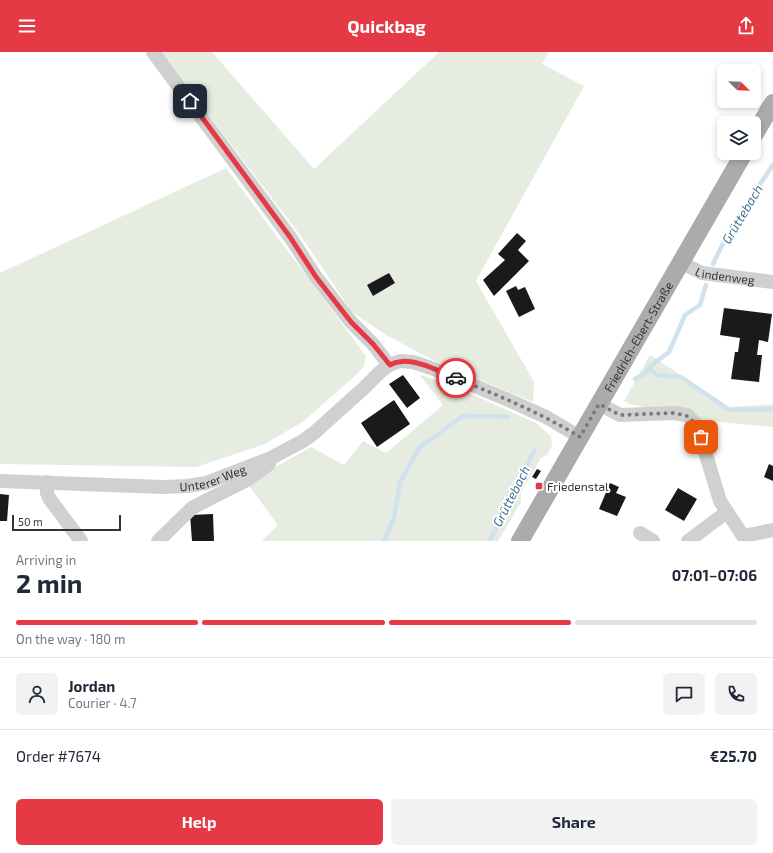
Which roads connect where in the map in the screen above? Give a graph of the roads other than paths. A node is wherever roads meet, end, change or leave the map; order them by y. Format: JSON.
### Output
{"nodes":[{"id":1,"x":153,"y":52,"type":"edge"},
{"id":2,"x":773,"y":102,"type":"edge"},
{"id":3,"x":761,"y":123,"type":"edge"},
{"id":4,"x":740,"y":160,"type":"edge"},
{"id":5,"x":680,"y":262,"type":"junction"},
{"id":6,"x":773,"y":282,"type":"edge"},
{"id":7,"x":390,"y":365,"type":"junction"},
{"id":8,"x":599,"y":404,"type":"junction"},
{"id":9,"x":580,"y":437,"type":"junction"},
{"id":10,"x":271,"y":458,"type":"junction"},
{"id":11,"x":0,"y":481,"type":"edge"},
{"id":12,"x":47,"y":482,"type":"junction"},
{"id":13,"x":727,"y":512,"type":"junction"},
{"id":14,"x":773,"y":530,"type":"edge"},
{"id":15,"x":640,"y":533,"type":"dead end"},
{"id":16,"x":745,"y":539,"type":"edge"},
{"id":17,"x":81,"y":541,"type":"edge"},
{"id":18,"x":158,"y":541,"type":"edge"},
{"id":19,"x":520,"y":541,"type":"edge"},
{"id":20,"x":653,"y":541,"type":"edge"},
{"id":21,"x":688,"y":541,"type":"edge"}],
"edges":[{"from":1,"to":7,"type":"street"},
{"from":2,"to":3,"type":"main road"},
{"from":4,"to":5,"type":"main road","name":"Friedrich-Ebert-Straße"},
{"from":5,"to":6,"type":"street","name":"Lindenweg"},
{"from":5,"to":8,"type":"main road","name":"Friedrich-Ebert-Straße"},
{"from":7,"to":9,"type":"street"},
{"from":7,"to":10,"type":"street","name":"Unterer Weg"},
{"from":8,"to":9,"type":"main road","name":"Friedrich-Ebert-Straße"},
{"from":8,"to":13,"type":"street"},
{"from":9,"to":19,"type":"main road","name":"Friedrich-Ebert-Straße"},
{"from":10,"to":12,"type":"street","name":"Unterer Weg"},
{"from":10,"to":18,"type":"street"},
{"from":11,"to":12,"type":"street","name":"Unterer Weg"},
{"from":12,"to":17,"type":"street"},
{"from":13,"to":16,"type":"street"},
{"from":13,"to":21,"type":"street"},
{"from":14,"to":16,"type":"street"},
{"from":15,"to":20,"type":"street"}]}
